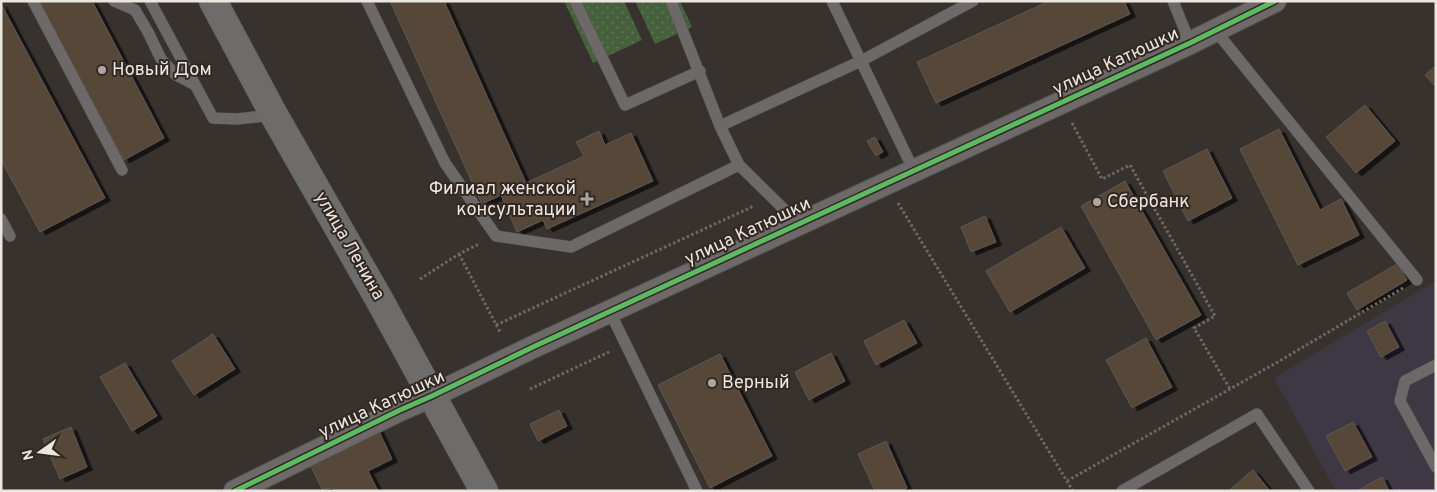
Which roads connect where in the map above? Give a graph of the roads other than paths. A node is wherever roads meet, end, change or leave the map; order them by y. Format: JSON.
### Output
{"nodes":[{"id":1,"x":33,"y":1,"type":"edge"},
{"id":2,"x":114,"y":1,"type":"edge"},
{"id":3,"x":150,"y":1,"type":"edge"},
{"id":4,"x":213,"y":1,"type":"edge"},
{"id":5,"x":367,"y":1,"type":"edge"},
{"id":6,"x":575,"y":1,"type":"edge"},
{"id":7,"x":671,"y":1,"type":"edge"},
{"id":8,"x":832,"y":1,"type":"edge"},
{"id":9,"x":974,"y":1,"type":"edge"},
{"id":10,"x":1173,"y":1,"type":"edge"},
{"id":11,"x":1275,"y":1,"type":"edge"},
{"id":12,"x":1215,"y":30,"type":"junction"},
{"id":13,"x":1190,"y":42,"type":"junction"},
{"id":14,"x":861,"y":61,"type":"junction"},
{"id":15,"x":700,"y":71,"type":"junction"},
{"id":16,"x":195,"y":85,"type":"junction"},
{"id":17,"x":274,"y":115,"type":"junction"},
{"id":18,"x":720,"y":126,"type":"junction"},
{"id":19,"x":739,"y":165,"type":"junction"},
{"id":20,"x":122,"y":170,"type":"dead end"},
{"id":21,"x":914,"y":171,"type":"junction"},
{"id":22,"x":1,"y":219,"type":"edge"},
{"id":23,"x":799,"y":224,"type":"junction"},
{"id":24,"x":10,"y":236,"type":"dead end"},
{"id":25,"x":1417,"y":280,"type":"road end"},
{"id":26,"x":610,"y":312,"type":"junction"},
{"id":27,"x":1436,"y":365,"type":"edge"},
{"id":28,"x":432,"y":396,"type":"junction"},
{"id":29,"x":1436,"y":467,"type":"edge"},
{"id":30,"x":235,"y":491,"type":"edge"},
{"id":31,"x":484,"y":491,"type":"edge"},
{"id":32,"x":698,"y":491,"type":"edge"},
{"id":33,"x":1122,"y":491,"type":"edge"},
{"id":34,"x":1309,"y":491,"type":"edge"}],
"edges":[{"from":1,"to":20,"type":"lane"},
{"from":2,"to":16,"type":"lane"},
{"from":3,"to":16,"type":"lane"},
{"from":4,"to":17,"type":"main road","name":"улица Ленина"},
{"from":5,"to":19,"type":"lane"},
{"from":6,"to":15,"type":"lane"},
{"from":7,"to":15,"type":"lane"},
{"from":8,"to":14,"type":"lane"},
{"from":9,"to":14,"type":"lane"},
{"from":10,"to":13,"type":"lane"},
{"from":11,"to":12,"type":"street","name":"улица Катюшки"},
{"from":12,"to":13,"type":"street","name":"улица Катюшки"},
{"from":12,"to":25,"type":"lane"},
{"from":13,"to":21,"type":"street","name":"улица Катюшки"},
{"from":14,"to":18,"type":"lane"},
{"from":14,"to":21,"type":"lane"},
{"from":15,"to":18,"type":"lane"},
{"from":16,"to":17,"type":"lane"},
{"from":17,"to":28,"type":"main road","name":"улица Ленина"},
{"from":18,"to":19,"type":"lane"},
{"from":19,"to":23,"type":"lane"},
{"from":21,"to":23,"type":"street","name":"улица Катюшки"},
{"from":22,"to":24,"type":"lane"},
{"from":23,"to":26,"type":"street","name":"улица Катюшки"},
{"from":26,"to":28,"type":"street","name":"улица Катюшки"},
{"from":26,"to":32,"type":"lane"},
{"from":27,"to":29,"type":"lane"},
{"from":28,"to":30,"type":"street","name":"улица Катюшки"},
{"from":28,"to":31,"type":"main road","name":"улица Ленина"},
{"from":33,"to":34,"type":"lane"}]}
